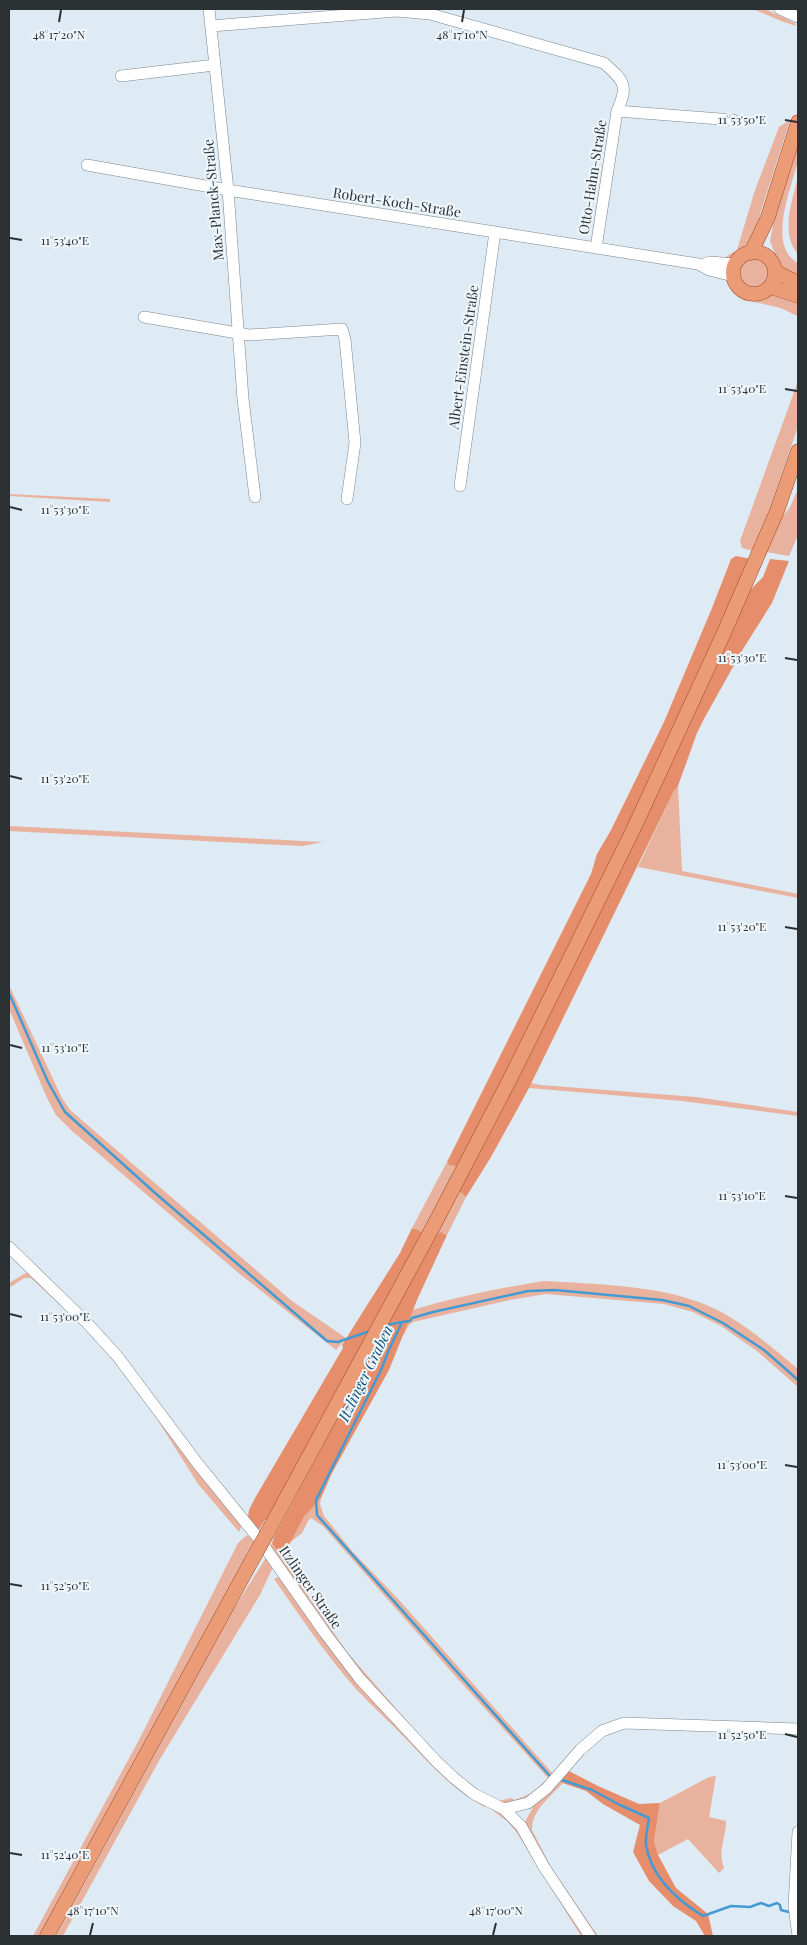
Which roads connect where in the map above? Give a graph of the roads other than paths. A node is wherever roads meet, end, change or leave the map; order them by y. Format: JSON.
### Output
{"nodes":[{"id":1,"x":209,"y":9,"type":"edge"},
{"id":2,"x":780,"y":9,"type":"edge"},
{"id":3,"x":302,"y":13,"type":"edge"},
{"id":4,"x":798,"y":17,"type":"edge"},
{"id":5,"x":211,"y":26,"type":"junction"},
{"id":6,"x":215,"y":65,"type":"junction"},
{"id":7,"x":121,"y":76,"type":"dead end"},
{"id":8,"x":617,"y":111,"type":"junction"},
{"id":9,"x":733,"y":120,"type":"dead end"},
{"id":10,"x":798,"y":122,"type":"edge"},
{"id":11,"x":87,"y":165,"type":"dead end"},
{"id":12,"x":228,"y":190,"type":"junction"},
{"id":13,"x":768,"y":217,"type":"junction"},
{"id":14,"x":495,"y":232,"type":"junction"},
{"id":15,"x":596,"y":248,"type":"junction"},
{"id":16,"x":751,"y":253,"type":"junction"},
{"id":17,"x":767,"y":256,"type":"junction"},
{"id":18,"x":734,"y":270,"type":"junction"},
{"id":19,"x":776,"y":272,"type":"junction"},
{"id":20,"x":798,"y":283,"type":"edge"},
{"id":21,"x":770,"y":287,"type":"junction"},
{"id":22,"x":798,"y":296,"type":"edge"},
{"id":23,"x":144,"y":317,"type":"dead end"},
{"id":24,"x":238,"y":333,"type":"junction"},
{"id":25,"x":798,"y":451,"type":"edge"},
{"id":26,"x":798,"y":470,"type":"edge"},
{"id":27,"x":460,"y":486,"type":"dead end"},
{"id":28,"x":255,"y":497,"type":"dead end"},
{"id":29,"x":347,"y":499,"type":"dead end"},
{"id":30,"x":777,"y":511,"type":"junction"},
{"id":31,"x":9,"y":1247,"type":"edge"},
{"id":32,"x":798,"y":1729,"type":"edge"},
{"id":33,"x":528,"y":1803,"type":"junction"},
{"id":34,"x":504,"y":1810,"type":"junction"},
{"id":35,"x":521,"y":1826,"type":"junction"},
{"id":36,"x":798,"y":1832,"type":"edge"},
{"id":37,"x":47,"y":1936,"type":"edge"},
{"id":38,"x":590,"y":1936,"type":"edge"},
{"id":39,"x":798,"y":1936,"type":"edge"}],
"edges":[{"from":1,"to":5,"type":"street","name":"Max-Planck-Straße"},
{"from":2,"to":4,"type":"street"},
{"from":3,"to":5,"type":"street","name":"Otto-Hahn-Straße"},
{"from":3,"to":8,"type":"street","name":"Otto-Hahn-Straße"},
{"from":5,"to":6,"type":"street","name":"Max-Planck-Straße"},
{"from":6,"to":7,"type":"street"},
{"from":6,"to":12,"type":"street","name":"Max-Planck-Straße"},
{"from":8,"to":9,"type":"street","name":"Otto-Hahn-Straße"},
{"from":8,"to":15,"type":"street","name":"Otto-Hahn-Straße"},
{"from":10,"to":13,"type":"main road"},
{"from":11,"to":12,"type":"street","name":"Robert-Koch-Straße"},
{"from":12,"to":14,"type":"street","name":"Robert-Koch-Straße"},
{"from":12,"to":24,"type":"street","name":"Max-Planck-Straße"},
{"from":13,"to":16,"type":"main road"},
{"from":13,"to":17,"type":"main road"},
{"from":14,"to":15,"type":"street","name":"Robert-Koch-Straße"},
{"from":14,"to":27,"type":"street","name":"Albert-Einstein-Straße"},
{"from":15,"to":18,"type":"street","name":"Robert-Koch-Straße"},
{"from":16,"to":17,"type":"main road"},
{"from":16,"to":18,"type":"main road"},
{"from":17,"to":19,"type":"main road"},
{"from":18,"to":21,"type":"main road"},
{"from":19,"to":20,"type":"main road"},
{"from":19,"to":21,"type":"main road"},
{"from":21,"to":22,"type":"main road"},
{"from":23,"to":24,"type":"street"},
{"from":24,"to":28,"type":"street","name":"Max-Planck-Straße"},
{"from":24,"to":29,"type":"street"},
{"from":25,"to":30,"type":"main road"},
{"from":26,"to":30,"type":"main road"},
{"from":30,"to":37,"type":"main road","bridge":true},
{"from":31,"to":34,"type":"street","name":"Itzlinger Straße"},
{"from":32,"to":33,"type":"street"},
{"from":33,"to":34,"type":"street"},
{"from":33,"to":35,"type":"street"},
{"from":34,"to":35,"type":"street","name":"Itzlinger Straße"},
{"from":35,"to":38,"type":"street","name":"Itzlinger Straße"},
{"from":36,"to":39,"type":"street"}]}
